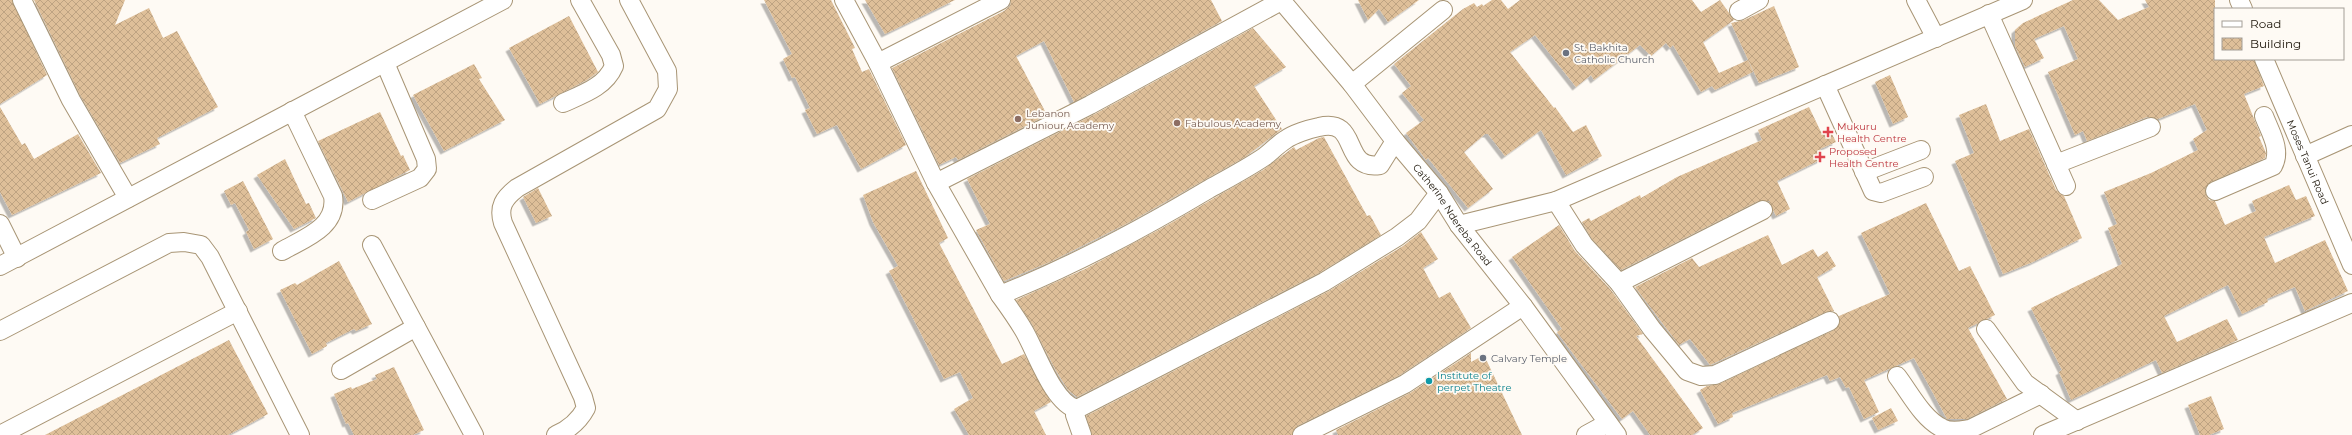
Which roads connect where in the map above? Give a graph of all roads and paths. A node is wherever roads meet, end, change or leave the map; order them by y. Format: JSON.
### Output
{"nodes":[{"id":1,"x":22,"y":0,"type":"edge"},
{"id":2,"x":503,"y":0,"type":"edge"},
{"id":3,"x":580,"y":0,"type":"edge"},
{"id":4,"x":629,"y":0,"type":"edge"},
{"id":5,"x":844,"y":0,"type":"edge"},
{"id":6,"x":1001,"y":0,"type":"edge"},
{"id":7,"x":1281,"y":0,"type":"edge"},
{"id":8,"x":1759,"y":0,"type":"edge"},
{"id":9,"x":1916,"y":0,"type":"edge"},
{"id":10,"x":2023,"y":0,"type":"edge"},
{"id":11,"x":1443,"y":10,"type":"dead end"},
{"id":12,"x":1739,"y":11,"type":"dead end"},
{"id":13,"x":1989,"y":14,"type":"junction"},
{"id":14,"x":1936,"y":38,"type":"junction"},
{"id":15,"x":2264,"y":60,"type":"edge"},
{"id":16,"x":385,"y":63,"type":"junction"},
{"id":17,"x":878,"y":63,"type":"junction"},
{"id":18,"x":1352,"y":84,"type":"junction"},
{"id":19,"x":1825,"y":85,"type":"junction"},
{"id":20,"x":563,"y":103,"type":"dead end"},
{"id":21,"x":292,"y":111,"type":"junction"},
{"id":22,"x":2264,"y":116,"type":"dead end"},
{"id":23,"x":2151,"y":127,"type":"dead end"},
{"id":24,"x":2352,"y":135,"type":"edge"},
{"id":25,"x":1395,"y":141,"type":"junction"},
{"id":26,"x":1921,"y":150,"type":"dead end"},
{"id":27,"x":2305,"y":156,"type":"junction"},
{"id":28,"x":2056,"y":164,"type":"junction"},
{"id":29,"x":1864,"y":172,"type":"junction"},
{"id":30,"x":1924,"y":177,"type":"dead end"},
{"id":31,"x":936,"y":183,"type":"junction"},
{"id":32,"x":2066,"y":186,"type":"dead end"},
{"id":33,"x":2215,"y":191,"type":"dead end"},
{"id":34,"x":1439,"y":193,"type":"junction"},
{"id":35,"x":128,"y":198,"type":"junction"},
{"id":36,"x":372,"y":200,"type":"dead end"},
{"id":37,"x":1556,"y":201,"type":"junction"},
{"id":38,"x":1763,"y":210,"type":"dead end"},
{"id":39,"x":0,"y":224,"type":"edge"},
{"id":40,"x":1459,"y":225,"type":"junction"},
{"id":41,"x":372,"y":245,"type":"dead end"},
{"id":42,"x":282,"y":251,"type":"dead end"},
{"id":43,"x":17,"y":258,"type":"junction"},
{"id":44,"x":2352,"y":265,"type":"edge"},
{"id":45,"x":0,"y":266,"type":"edge"},
{"id":46,"x":1620,"y":283,"type":"junction"},
{"id":47,"x":1000,"y":295,"type":"junction"},
{"id":48,"x":2352,"y":303,"type":"edge"},
{"id":49,"x":1523,"y":306,"type":"junction"},
{"id":50,"x":238,"y":311,"type":"junction"},
{"id":51,"x":1830,"y":321,"type":"dead end"},
{"id":52,"x":416,"y":327,"type":"junction"},
{"id":53,"x":1986,"y":329,"type":"dead end"},
{"id":54,"x":0,"y":331,"type":"edge"},
{"id":55,"x":341,"y":370,"type":"dead end"},
{"id":56,"x":1897,"y":376,"type":"dead end"},
{"id":57,"x":2041,"y":394,"type":"junction"},
{"id":58,"x":1077,"y":409,"type":"junction"},
{"id":59,"x":2077,"y":421,"type":"junction"},
{"id":60,"x":1613,"y":429,"type":"edge"},
{"id":61,"x":471,"y":434,"type":"edge"},
{"id":62,"x":0,"y":435,"type":"edge"},
{"id":63,"x":300,"y":435,"type":"edge"},
{"id":64,"x":556,"y":435,"type":"edge"},
{"id":65,"x":1082,"y":435,"type":"edge"},
{"id":66,"x":1302,"y":435,"type":"edge"},
{"id":67,"x":1586,"y":435,"type":"edge"},
{"id":68,"x":2043,"y":435,"type":"edge"}],
"edges":[{"from":1,"to":35,"type":"street"},
{"from":2,"to":16,"type":"street"},
{"from":3,"to":20,"type":"street"},
{"from":4,"to":64,"type":"street"},
{"from":5,"to":17,"type":"street"},
{"from":6,"to":17,"type":"street"},
{"from":7,"to":18,"type":"street","name":"Catherine Ndereba Road"},
{"from":7,"to":31,"type":"street"},
{"from":8,"to":12,"type":"street"},
{"from":9,"to":14,"type":"street"},
{"from":10,"to":13,"type":"street"},
{"from":11,"to":18,"type":"street"},
{"from":13,"to":14,"type":"street"},
{"from":13,"to":28,"type":"street"},
{"from":14,"to":19,"type":"street"},
{"from":15,"to":27,"type":"street","name":"Moses Tanui Road"},
{"from":16,"to":21,"type":"street"},
{"from":16,"to":36,"type":"street"},
{"from":17,"to":31,"type":"street"},
{"from":18,"to":25,"type":"street","name":"Catherine Ndereba Road"},
{"from":19,"to":29,"type":"street"},
{"from":19,"to":37,"type":"street"},
{"from":21,"to":35,"type":"street"},
{"from":21,"to":42,"type":"street"},
{"from":22,"to":33,"type":"street"},
{"from":23,"to":28,"type":"street"},
{"from":24,"to":27,"type":"street"},
{"from":25,"to":34,"type":"street","name":"Catherine Ndereba Road"},
{"from":25,"to":47,"type":"street"},
{"from":26,"to":29,"type":"street"},
{"from":27,"to":44,"type":"street","name":"Moses Tanui Road"},
{"from":28,"to":32,"type":"street"},
{"from":29,"to":30,"type":"street"},
{"from":31,"to":47,"type":"street"},
{"from":34,"to":40,"type":"street","name":"Catherine Ndereba Road"},
{"from":34,"to":58,"type":"street"},
{"from":35,"to":43,"type":"street"},
{"from":37,"to":40,"type":"street"},
{"from":37,"to":46,"type":"street"},
{"from":38,"to":46,"type":"street"},
{"from":39,"to":43,"type":"street"},
{"from":40,"to":49,"type":"street","name":"Catherine Ndereba Road"},
{"from":41,"to":52,"type":"street"},
{"from":43,"to":45,"type":"street"},
{"from":46,"to":51,"type":"street"},
{"from":47,"to":58,"type":"street"},
{"from":48,"to":59,"type":"street"},
{"from":49,"to":60,"type":"street","name":"Catherine Ndereba Road"},
{"from":49,"to":66,"type":"street"},
{"from":50,"to":54,"type":"street"},
{"from":50,"to":62,"type":"street"},
{"from":50,"to":63,"type":"street"},
{"from":52,"to":55,"type":"street"},
{"from":52,"to":61,"type":"street"},
{"from":53,"to":57,"type":"street"},
{"from":56,"to":57,"type":"street"},
{"from":57,"to":59,"type":"street"},
{"from":58,"to":65,"type":"street"},
{"from":59,"to":68,"type":"street"},
{"from":60,"to":67,"type":"street"}]}
